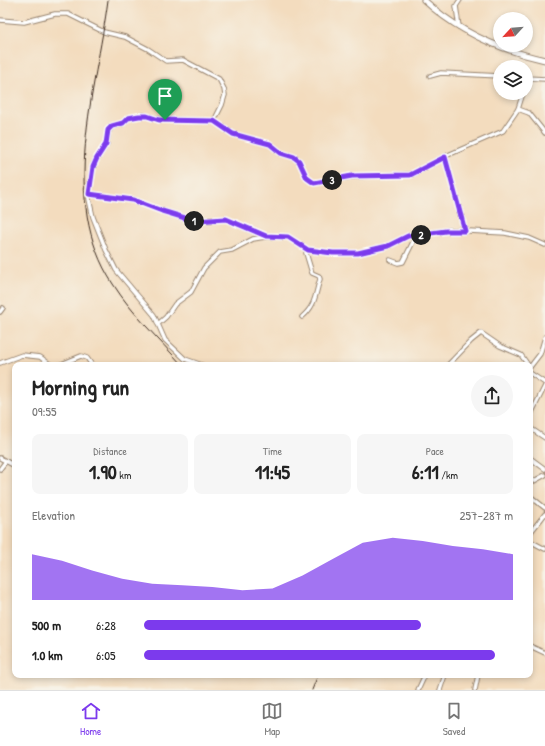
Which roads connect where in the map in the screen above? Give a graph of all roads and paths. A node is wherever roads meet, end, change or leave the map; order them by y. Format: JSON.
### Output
{"nodes":[{"id":1,"x":424,"y":0,"type":"edge"},
{"id":2,"x":460,"y":0,"type":"edge"},
{"id":3,"x":0,"y":20,"type":"edge"},
{"id":4,"x":459,"y":27,"type":"junction"},
{"id":5,"x":545,"y":60,"type":"edge"},
{"id":6,"x":430,"y":76,"type":"dead end"},
{"id":7,"x":493,"y":76,"type":"edge"},
{"id":8,"x":533,"y":78,"type":"edge"},
{"id":9,"x":545,"y":79,"type":"edge"},
{"id":10,"x":521,"y":100,"type":"edge"},
{"id":11,"x":518,"y":109,"type":"junction"},
{"id":12,"x":214,"y":121,"type":"junction"},
{"id":13,"x":545,"y":133,"type":"edge"},
{"id":14,"x":445,"y":157,"type":"junction"},
{"id":15,"x":89,"y":194,"type":"junction"},
{"id":16,"x":465,"y":231,"type":"junction"},
{"id":17,"x":266,"y":236,"type":"junction"},
{"id":18,"x":415,"y":236,"type":"junction"},
{"id":19,"x":545,"y":245,"type":"edge"},
{"id":20,"x":309,"y":250,"type":"junction"},
{"id":21,"x":390,"y":260,"type":"dead end"},
{"id":22,"x":302,"y":317,"type":"dead end"},
{"id":23,"x":158,"y":324,"type":"junction"},
{"id":24,"x":545,"y":337,"type":"edge"},
{"id":25,"x":46,"y":362,"type":"edge"},
{"id":26,"x":66,"y":362,"type":"edge"},
{"id":27,"x":90,"y":362,"type":"edge"},
{"id":28,"x":194,"y":362,"type":"edge"},
{"id":29,"x":451,"y":362,"type":"edge"},
{"id":30,"x":526,"y":362,"type":"edge"},
{"id":31,"x":533,"y":362,"type":"edge"},
{"id":32,"x":0,"y":363,"type":"edge"},
{"id":33,"x":533,"y":374,"type":"edge"},
{"id":34,"x":545,"y":383,"type":"edge"},
{"id":35,"x":545,"y":386,"type":"edge"},
{"id":36,"x":533,"y":410,"type":"edge"},
{"id":37,"x":533,"y":430,"type":"edge"},
{"id":38,"x":545,"y":438,"type":"edge"},
{"id":39,"x":0,"y":458,"type":"edge"},
{"id":40,"x":533,"y":460,"type":"edge"},
{"id":41,"x":6,"y":461,"type":"junction"},
{"id":42,"x":12,"y":464,"type":"edge"},
{"id":43,"x":0,"y":468,"type":"edge"},
{"id":44,"x":545,"y":469,"type":"edge"},
{"id":45,"x":545,"y":475,"type":"edge"},
{"id":46,"x":534,"y":481,"type":"dead end"},
{"id":47,"x":533,"y":498,"type":"edge"},
{"id":48,"x":545,"y":508,"type":"edge"},
{"id":49,"x":545,"y":514,"type":"edge"},
{"id":50,"x":533,"y":529,"type":"edge"},
{"id":51,"x":533,"y":543,"type":"edge"},
{"id":52,"x":545,"y":549,"type":"edge"},
{"id":53,"x":533,"y":648,"type":"edge"},
{"id":54,"x":545,"y":654,"type":"edge"},
{"id":55,"x":424,"y":678,"type":"edge"},
{"id":56,"x":444,"y":678,"type":"edge"},
{"id":57,"x":477,"y":678,"type":"edge"},
{"id":58,"x":418,"y":690,"type":"edge"},
{"id":59,"x":440,"y":690,"type":"edge"},
{"id":60,"x":475,"y":690,"type":"edge"}],
"edges":[{"from":1,"to":4,"type":"highway"},
{"from":2,"to":4,"type":"street"},
{"from":3,"to":12,"type":"street"},
{"from":4,"to":5,"type":"highway"},
{"from":6,"to":7,"type":"street"},
{"from":8,"to":9,"type":"street"},
{"from":10,"to":11,"type":"street"},
{"from":11,"to":13,"type":"street"},
{"from":11,"to":14,"type":"street"},
{"from":12,"to":14,"type":"street"},
{"from":12,"to":15,"type":"street"},
{"from":14,"to":16,"type":"street"},
{"from":15,"to":17,"type":"street"},
{"from":15,"to":23,"type":"street"},
{"from":16,"to":18,"type":"street"},
{"from":16,"to":19,"type":"street"},
{"from":17,"to":20,"type":"street"},
{"from":17,"to":23,"type":"street"},
{"from":18,"to":20,"type":"street"},
{"from":18,"to":21,"type":"street"},
{"from":20,"to":22,"type":"street"},
{"from":23,"to":28,"type":"street"},
{"from":24,"to":31,"type":"street"},
{"from":25,"to":32,"type":"street"},
{"from":26,"to":27,"type":"street"},
{"from":29,"to":30,"type":"street"},
{"from":33,"to":34,"type":"street"},
{"from":35,"to":36,"type":"street"},
{"from":37,"to":38,"type":"street"},
{"from":39,"to":41,"type":"street"},
{"from":40,"to":44,"type":"street"},
{"from":41,"to":42,"type":"street"},
{"from":41,"to":43,"type":"street"},
{"from":45,"to":46,"type":"street"},
{"from":47,"to":48,"type":"street"},
{"from":49,"to":50,"type":"street"},
{"from":51,"to":52,"type":"street"},
{"from":53,"to":54,"type":"street"},
{"from":55,"to":58,"type":"street"},
{"from":56,"to":59,"type":"street"},
{"from":57,"to":60,"type":"street"}]}
